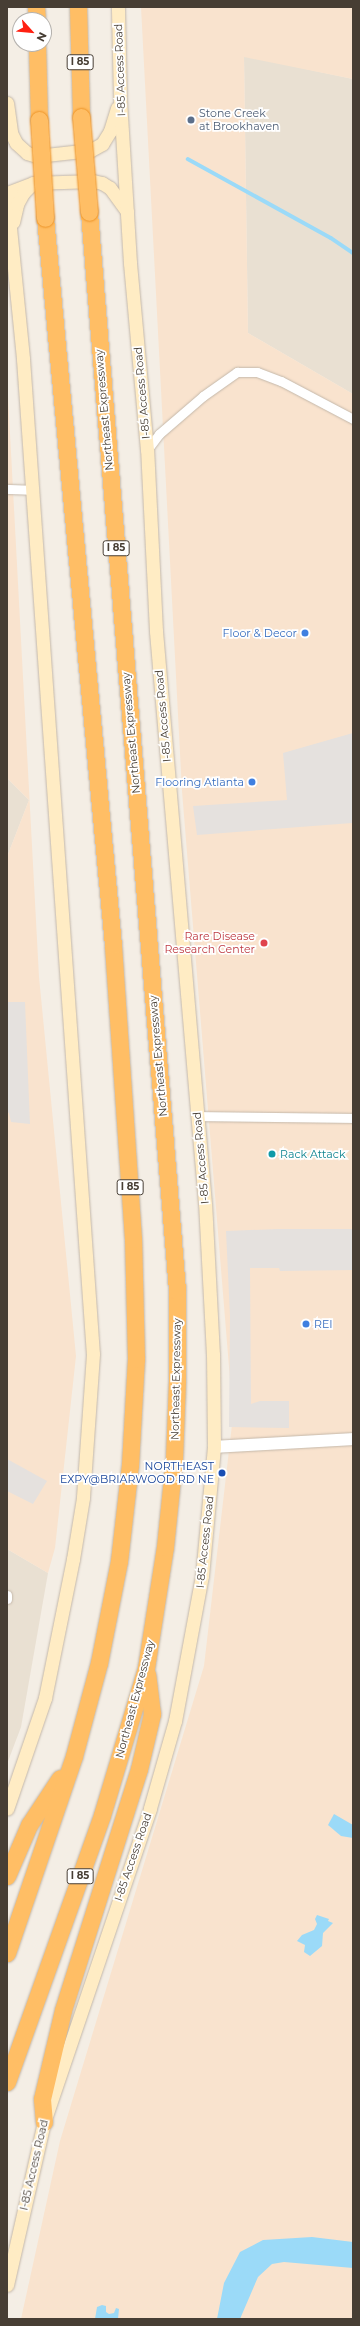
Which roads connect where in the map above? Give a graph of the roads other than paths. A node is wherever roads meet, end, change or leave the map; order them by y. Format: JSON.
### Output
{"nodes":[{"id":1,"x":78,"y":7,"type":"edge"},
{"id":2,"x":118,"y":7,"type":"edge"},
{"id":3,"x":37,"y":52,"type":"edge"},
{"id":4,"x":120,"y":98,"type":"junction"},
{"id":5,"x":7,"y":102,"type":"edge"},
{"id":6,"x":34,"y":183,"type":"junction"},
{"id":7,"x":7,"y":193,"type":"edge"},
{"id":8,"x":7,"y":198,"type":"edge"},
{"id":9,"x":127,"y":211,"type":"junction"},
{"id":10,"x":10,"y":243,"type":"junction"},
{"id":11,"x":353,"y":419,"type":"edge"},
{"id":12,"x":147,"y":450,"type":"junction"},
{"id":13,"x":7,"y":488,"type":"edge"},
{"id":14,"x":32,"y":490,"type":"junction"},
{"id":15,"x":197,"y":1116,"type":"junction"},
{"id":16,"x":353,"y":1118,"type":"edge"},
{"id":17,"x":353,"y":1439,"type":"edge"},
{"id":18,"x":214,"y":1447,"type":"junction"},
{"id":19,"x":7,"y":1595,"type":"edge"},
{"id":20,"x":7,"y":1599,"type":"edge"},
{"id":21,"x":146,"y":1668,"type":"junction"},
{"id":22,"x":74,"y":1756,"type":"junction"},
{"id":23,"x":7,"y":1809,"type":"edge"},
{"id":24,"x":7,"y":1876,"type":"edge"},
{"id":25,"x":7,"y":1953,"type":"edge"},
{"id":26,"x":7,"y":2082,"type":"edge"},
{"id":27,"x":44,"y":2122,"type":"junction"},
{"id":28,"x":7,"y":2284,"type":"edge"}],
"edges":[{"from":1,"to":21,"type":"highway","name":"Northeast Expressway","number":"I 85","bridge":true},
{"from":2,"to":4,"type":"main road","name":"I-85 Access Road"},
{"from":3,"to":22,"type":"highway","number":"I 85","bridge":true},
{"from":4,"to":5,"type":"main road"},
{"from":4,"to":9,"type":"main road","name":"I-85 Access Road"},
{"from":6,"to":7,"type":"main road"},
{"from":6,"to":9,"type":"main road"},
{"from":6,"to":10,"type":"main road"},
{"from":8,"to":10,"type":"main road"},
{"from":9,"to":12,"type":"main road","name":"I-85 Access Road"},
{"from":10,"to":14,"type":"main road"},
{"from":11,"to":12,"type":"street"},
{"from":12,"to":15,"type":"main road","name":"I-85 Access Road"},
{"from":13,"to":14,"type":"street"},
{"from":14,"to":23,"type":"main road"},
{"from":15,"to":16,"type":"street"},
{"from":15,"to":18,"type":"main road","name":"I-85 Access Road"},
{"from":17,"to":18,"type":"street"},
{"from":18,"to":27,"type":"main road","name":"I-85 Access Road"},
{"from":19,"to":20,"type":"street"},
{"from":21,"to":26,"type":"highway","name":"Northeast Expressway","number":"I 85"},
{"from":21,"to":27,"type":"highway"},
{"from":22,"to":24,"type":"highway"},
{"from":22,"to":25,"type":"highway","number":"I 85"},
{"from":27,"to":28,"type":"main road","name":"I-85 Access Road"}]}
